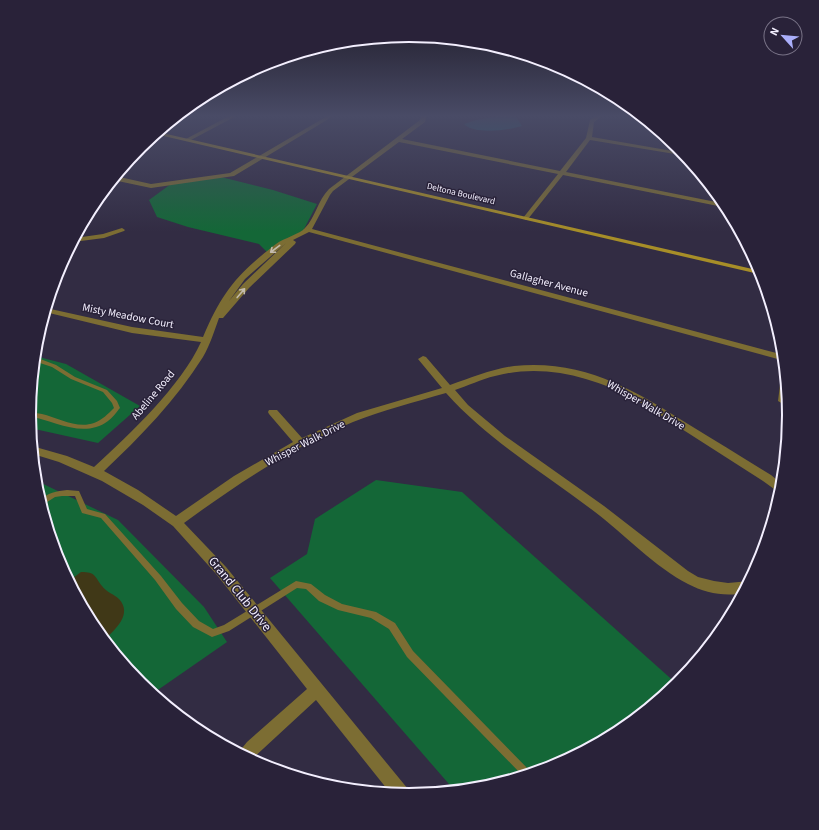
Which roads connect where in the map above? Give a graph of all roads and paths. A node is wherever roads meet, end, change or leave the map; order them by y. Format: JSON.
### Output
{"nodes":[{"id":1,"x":245,"y":154,"type":"edge"},
{"id":2,"x":270,"y":154,"type":"edge"},
{"id":3,"x":379,"y":154,"type":"edge"},
{"id":4,"x":466,"y":154,"type":"edge"},
{"id":5,"x":576,"y":154,"type":"edge"},
{"id":6,"x":263,"y":158,"type":"junction"},
{"id":7,"x":561,"y":173,"type":"junction"},
{"id":8,"x":347,"y":177,"type":"junction"},
{"id":9,"x":120,"y":179,"type":"edge"},
{"id":10,"x":718,"y":204,"type":"edge"},
{"id":11,"x":526,"y":218,"type":"junction"},
{"id":12,"x":122,"y":230,"type":"dead end"},
{"id":13,"x":308,"y":230,"type":"junction"},
{"id":14,"x":80,"y":239,"type":"edge"},
{"id":15,"x":755,"y":271,"type":"edge"},
{"id":16,"x":51,"y":311,"type":"edge"},
{"id":17,"x":207,"y":340,"type":"junction"},
{"id":18,"x":778,"y":356,"type":"edge"},
{"id":19,"x":423,"y":359,"type":"dead end"},
{"id":20,"x":40,"y":361,"type":"edge"},
{"id":21,"x":448,"y":389,"type":"junction"},
{"id":22,"x":273,"y":412,"type":"dead end"},
{"id":23,"x":36,"y":415,"type":"edge"},
{"id":24,"x":300,"y":443,"type":"junction"},
{"id":25,"x":38,"y":452,"type":"edge"},
{"id":26,"x":96,"y":472,"type":"junction"},
{"id":27,"x":776,"y":486,"type":"edge"},
{"id":28,"x":46,"y":498,"type":"edge"},
{"id":29,"x":176,"y":522,"type":"junction"},
{"id":30,"x":740,"y":587,"type":"edge"},
{"id":31,"x":254,"y":612,"type":"junction"},
{"id":32,"x":317,"y":690,"type":"junction"},
{"id":33,"x":248,"y":752,"type":"edge"},
{"id":34,"x":524,"y":771,"type":"edge"},
{"id":35,"x":397,"y":788,"type":"edge"}],
"edges":[{"from":1,"to":6,"type":"main road","name":"Deltona Boulevard"},
{"from":2,"to":6,"type":"street"},
{"from":3,"to":8,"type":"street"},
{"from":4,"to":7,"type":"street"},
{"from":5,"to":7,"type":"street"},
{"from":6,"to":8,"type":"main road","name":"Deltona Boulevard"},
{"from":6,"to":9,"type":"street"},
{"from":7,"to":10,"type":"street"},
{"from":7,"to":11,"type":"street"},
{"from":8,"to":11,"type":"main road","name":"Deltona Boulevard"},
{"from":8,"to":13,"type":"street"},
{"from":11,"to":15,"type":"main road","name":"Deltona Boulevard"},
{"from":12,"to":14,"type":"street"},
{"from":13,"to":17,"type":"street","name":"Abeline Road"},
{"from":13,"to":18,"type":"street","name":"Gallagher Avenue"},
{"from":16,"to":17,"type":"street","name":"Misty Meadow Court"},
{"from":17,"to":26,"type":"street","name":"Abeline Road"},
{"from":19,"to":21,"type":"street"},
{"from":20,"to":23,"type":"lane"},
{"from":21,"to":24,"type":"street","name":"Whisper Walk Drive"},
{"from":21,"to":27,"type":"street","name":"Whisper Walk Drive"},
{"from":21,"to":30,"type":"street"},
{"from":22,"to":24,"type":"street"},
{"from":24,"to":29,"type":"street","name":"Whisper Walk Drive"},
{"from":25,"to":26,"type":"street","name":"Grand Club Drive"},
{"from":26,"to":29,"type":"street","name":"Grand Club Drive"},
{"from":28,"to":31,"type":"lane"},
{"from":29,"to":31,"type":"street","name":"Grand Club Drive"},
{"from":31,"to":32,"type":"street","name":"Grand Club Drive"},
{"from":31,"to":34,"type":"lane"},
{"from":32,"to":33,"type":"street"},
{"from":32,"to":35,"type":"street","name":"Grand Club Drive"}]}
